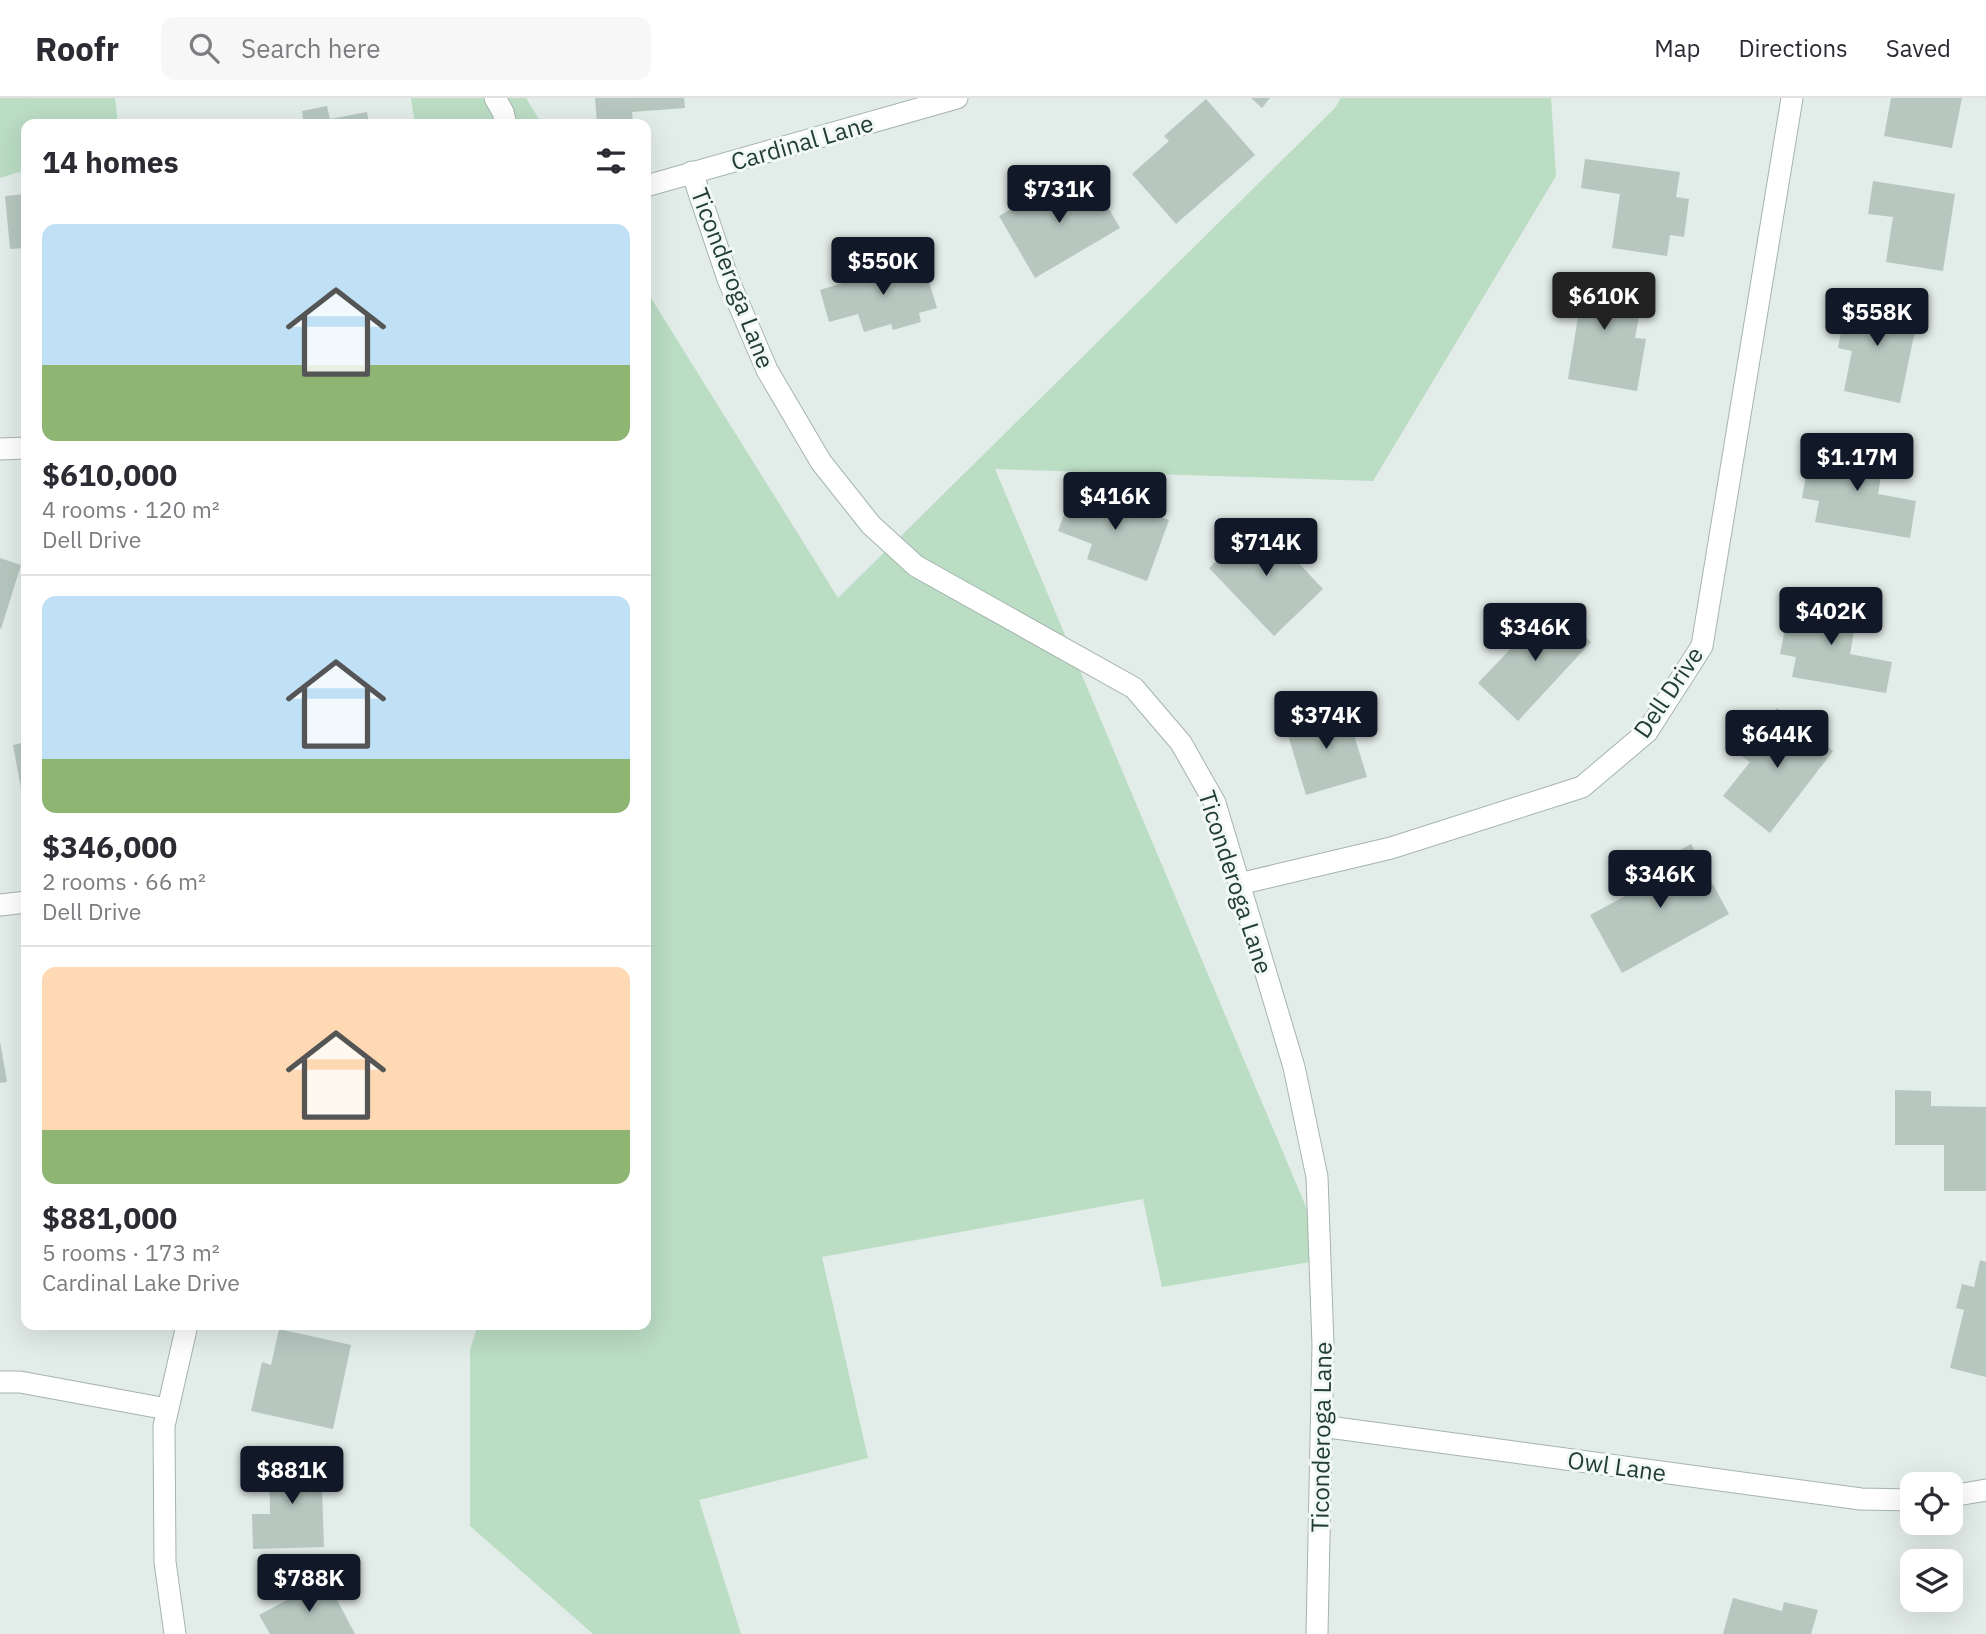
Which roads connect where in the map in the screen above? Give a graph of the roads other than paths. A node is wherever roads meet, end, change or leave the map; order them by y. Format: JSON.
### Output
{"nodes":[{"id":1,"x":495,"y":98,"type":"edge"},
{"id":2,"x":957,"y":98,"type":"edge"},
{"id":3,"x":1792,"y":98,"type":"edge"},
{"id":4,"x":505,"y":119,"type":"edge"},
{"id":5,"x":692,"y":173,"type":"junction"},
{"id":6,"x":651,"y":185,"type":"edge"},
{"id":7,"x":21,"y":447,"type":"edge"},
{"id":8,"x":0,"y":449,"type":"edge"},
{"id":9,"x":1240,"y":884,"type":"junction"},
{"id":10,"x":21,"y":903,"type":"edge"},
{"id":11,"x":0,"y":905,"type":"edge"},
{"id":12,"x":186,"y":1330,"type":"edge"},
{"id":13,"x":0,"y":1382,"type":"edge"},
{"id":14,"x":167,"y":1409,"type":"junction"},
{"id":15,"x":1321,"y":1426,"type":"junction"},
{"id":16,"x":1986,"y":1490,"type":"edge"},
{"id":17,"x":1963,"y":1494,"type":"edge"},
{"id":18,"x":1900,"y":1500,"type":"edge"},
{"id":19,"x":175,"y":1634,"type":"edge"},
{"id":20,"x":1317,"y":1634,"type":"edge"}],
"edges":[{"from":1,"to":4,"type":"street"},
{"from":2,"to":5,"type":"street","name":"Cardinal Lane"},
{"from":3,"to":9,"type":"street","name":"Dell Drive"},
{"from":5,"to":6,"type":"street","name":"Cardinal Lane"},
{"from":5,"to":9,"type":"street","name":"Ticonderoga Lane"},
{"from":7,"to":8,"type":"street"},
{"from":9,"to":15,"type":"street","name":"Ticonderoga Lane"},
{"from":10,"to":11,"type":"street"},
{"from":12,"to":14,"type":"street"},
{"from":13,"to":14,"type":"street"},
{"from":14,"to":19,"type":"street"},
{"from":15,"to":18,"type":"street","name":"Owl Lane"},
{"from":15,"to":20,"type":"street","name":"Ticonderoga Lane"},
{"from":16,"to":17,"type":"street"}]}
